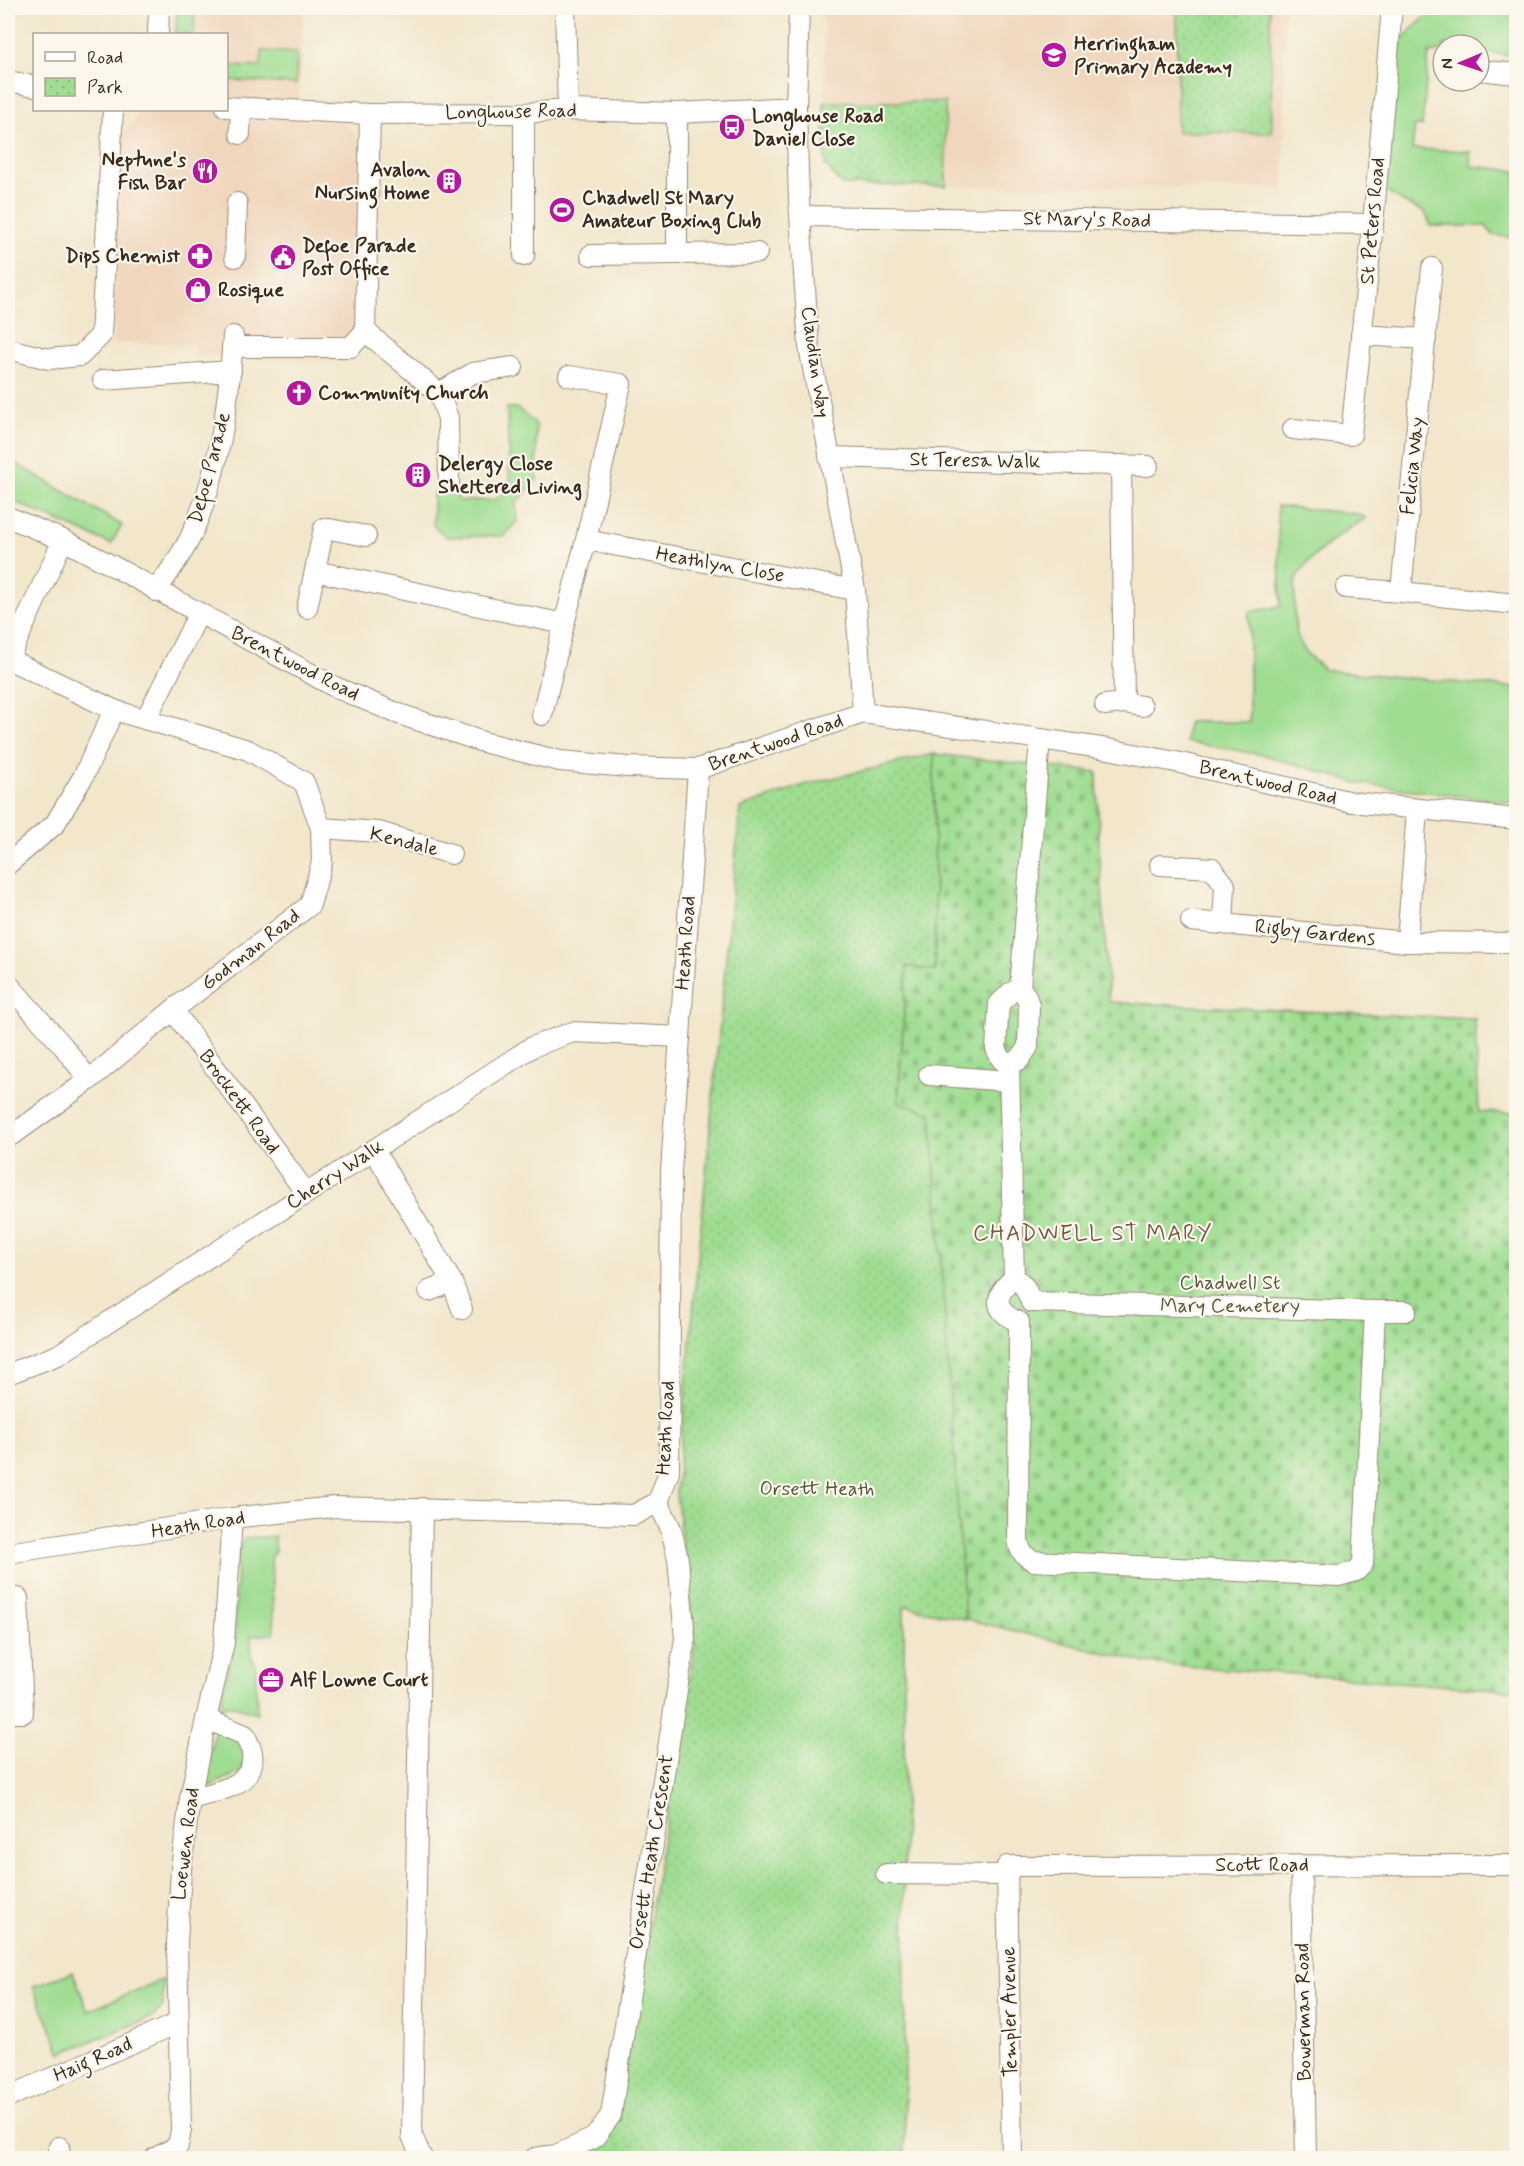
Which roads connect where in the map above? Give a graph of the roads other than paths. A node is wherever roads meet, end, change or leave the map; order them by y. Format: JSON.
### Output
{"nodes":[{"id":1,"x":159,"y":8,"type":"edge"},
{"id":2,"x":565,"y":8,"type":"edge"},
{"id":3,"x":799,"y":8,"type":"edge"},
{"id":4,"x":1392,"y":8,"type":"edge"},
{"id":5,"x":158,"y":33,"type":"edge"},
{"id":6,"x":1491,"y":71,"type":"edge"},
{"id":7,"x":1516,"y":74,"type":"edge"},
{"id":8,"x":8,"y":81,"type":"edge"},
{"id":9,"x":33,"y":86,"type":"edge"},
{"id":10,"x":796,"y":107,"type":"junction"},
{"id":11,"x":234,"y":108,"type":"edge"},
{"id":12,"x":568,"y":110,"type":"junction"},
{"id":13,"x":113,"y":111,"type":"edge"},
{"id":14,"x":524,"y":113,"type":"junction"},
{"id":15,"x":677,"y":113,"type":"junction"},
{"id":16,"x":370,"y":114,"type":"junction"},
{"id":17,"x":240,"y":134,"type":"dead end"},
{"id":18,"x":237,"y":203,"type":"dead end"},
{"id":19,"x":801,"y":216,"type":"junction"},
{"id":20,"x":1373,"y":224,"type":"junction"},
{"id":21,"x":757,"y":253,"type":"dead end"},
{"id":22,"x":677,"y":254,"type":"junction"},
{"id":23,"x":591,"y":255,"type":"dead end"},
{"id":24,"x":524,"y":256,"type":"dead end"},
{"id":25,"x":235,"y":257,"type":"dead end"},
{"id":26,"x":1432,"y":268,"type":"dead end"},
{"id":27,"x":364,"y":331,"type":"junction"},
{"id":28,"x":1361,"y":335,"type":"junction"},
{"id":29,"x":1426,"y":339,"type":"junction"},
{"id":30,"x":8,"y":350,"type":"edge"},
{"id":31,"x":513,"y":367,"type":"dead end"},
{"id":32,"x":231,"y":371,"type":"junction"},
{"id":33,"x":569,"y":376,"type":"dead end"},
{"id":34,"x":103,"y":380,"type":"dead end"},
{"id":35,"x":439,"y":393,"type":"junction"},
{"id":36,"x":1293,"y":429,"type":"dead end"},
{"id":37,"x":829,"y":457,"type":"junction"},
{"id":38,"x":1121,"y":465,"type":"junction"},
{"id":39,"x":1148,"y":466,"type":"dead end"},
{"id":40,"x":449,"y":483,"type":"dead end"},
{"id":41,"x":8,"y":517,"type":"edge"},
{"id":42,"x":366,"y":536,"type":"dead end"},
{"id":43,"x":63,"y":540,"type":"junction"},
{"id":44,"x":586,"y":540,"type":"junction"},
{"id":45,"x":315,"y":571,"type":"junction"},
{"id":46,"x":1346,"y":588,"type":"dead end"},
{"id":47,"x":855,"y":590,"type":"junction"},
{"id":48,"x":156,"y":591,"type":"junction"},
{"id":49,"x":1401,"y":592,"type":"junction"},
{"id":50,"x":1516,"y":604,"type":"edge"},
{"id":51,"x":307,"y":608,"type":"dead end"},
{"id":52,"x":199,"y":613,"type":"junction"},
{"id":53,"x":564,"y":624,"type":"junction"},
{"id":54,"x":8,"y":659,"type":"edge"},
{"id":55,"x":1124,"y":705,"type":"dead end"},
{"id":56,"x":114,"y":710,"type":"junction"},
{"id":57,"x":863,"y":713,"type":"junction"},
{"id":58,"x":542,"y":715,"type":"dead end"},
{"id":59,"x":146,"y":719,"type":"junction"},
{"id":60,"x":1040,"y":739,"type":"junction"},
{"id":61,"x":698,"y":769,"type":"junction"},
{"id":62,"x":1417,"y":810,"type":"junction"},
{"id":63,"x":1516,"y":819,"type":"edge"},
{"id":64,"x":321,"y":828,"type":"junction"},
{"id":65,"x":452,"y":854,"type":"dead end"},
{"id":66,"x":8,"y":864,"type":"edge"},
{"id":67,"x":1160,"y":865,"type":"dead end"},
{"id":68,"x":1191,"y":921,"type":"dead end"},
{"id":69,"x":1223,"y":924,"type":"junction"},
{"id":70,"x":1407,"y":942,"type":"junction"},
{"id":71,"x":1516,"y":943,"type":"edge"},
{"id":72,"x":8,"y":984,"type":"edge"},
{"id":73,"x":1020,"y":988,"type":"junction"},
{"id":74,"x":173,"y":1010,"type":"junction"},
{"id":75,"x":680,"y":1037,"type":"junction"},
{"id":76,"x":1009,"y":1072,"type":"junction"},
{"id":77,"x":929,"y":1075,"type":"dead end"},
{"id":78,"x":89,"y":1080,"type":"junction"},
{"id":79,"x":8,"y":1137,"type":"edge"},
{"id":80,"x":374,"y":1150,"type":"junction"},
{"id":81,"x":306,"y":1193,"type":"junction"},
{"id":82,"x":1014,"y":1278,"type":"junction"},
{"id":83,"x":452,"y":1282,"type":"junction"},
{"id":84,"x":429,"y":1291,"type":"dead end"},
{"id":85,"x":1030,"y":1302,"type":"junction"},
{"id":86,"x":462,"y":1310,"type":"dead end"},
{"id":87,"x":1375,"y":1311,"type":"junction"},
{"id":88,"x":1406,"y":1311,"type":"dead end"},
{"id":89,"x":1018,"y":1322,"type":"junction"},
{"id":90,"x":8,"y":1374,"type":"edge"},
{"id":91,"x":658,"y":1502,"type":"junction"},
{"id":92,"x":422,"y":1508,"type":"junction"},
{"id":93,"x":232,"y":1518,"type":"junction"},
{"id":94,"x":8,"y":1554,"type":"edge"},
{"id":95,"x":18,"y":1598,"type":"dead end"},
{"id":96,"x":15,"y":1713,"type":"edge"},
{"id":97,"x":206,"y":1719,"type":"junction"},
{"id":98,"x":190,"y":1799,"type":"junction"},
{"id":99,"x":1301,"y":1865,"type":"junction"},
{"id":100,"x":1516,"y":1865,"type":"edge"},
{"id":101,"x":1008,"y":1871,"type":"junction"},
{"id":102,"x":886,"y":1874,"type":"dead end"},
{"id":103,"x":178,"y":2023,"type":"junction"},
{"id":104,"x":8,"y":2097,"type":"edge"},
{"id":105,"x":155,"y":2158,"type":"edge"},
{"id":106,"x":422,"y":2158,"type":"edge"},
{"id":107,"x":535,"y":2158,"type":"edge"},
{"id":108,"x":1012,"y":2158,"type":"edge"},
{"id":109,"x":1306,"y":2158,"type":"edge"}],
"edges":[{"from":1,"to":5,"type":"street"},
{"from":2,"to":12,"type":"street"},
{"from":3,"to":10,"type":"street","name":"Claudian Way"},
{"from":4,"to":20,"type":"street","name":"St Peters Road"},
{"from":6,"to":7,"type":"street"},
{"from":8,"to":9,"type":"street"},
{"from":10,"to":15,"type":"street","name":"Longhouse Road"},
{"from":10,"to":19,"type":"street","name":"Claudian Way"},
{"from":11,"to":16,"type":"street","name":"Longhouse Road"},
{"from":11,"to":17,"type":"street"},
{"from":12,"to":14,"type":"street","name":"Longhouse Road"},
{"from":12,"to":15,"type":"street","name":"Longhouse Road"},
{"from":13,"to":30,"type":"street"},
{"from":14,"to":16,"type":"street","name":"Longhouse Road"},
{"from":14,"to":24,"type":"street"},
{"from":15,"to":22,"type":"street"},
{"from":16,"to":27,"type":"street"},
{"from":18,"to":25,"type":"street"},
{"from":19,"to":20,"type":"street","name":"St Mary's Road"},
{"from":19,"to":37,"type":"street","name":"Claudian Way"},
{"from":20,"to":28,"type":"street","name":"St Peters Road"},
{"from":21,"to":22,"type":"street"},
{"from":22,"to":23,"type":"street"},
{"from":26,"to":29,"type":"street","name":"Felicia Way"},
{"from":27,"to":32,"type":"street","name":"Defoe Parade"},
{"from":27,"to":35,"type":"street"},
{"from":28,"to":29,"type":"street"},
{"from":28,"to":36,"type":"street","name":"St Peters Road"},
{"from":29,"to":49,"type":"street","name":"Felicia Way"},
{"from":31,"to":35,"type":"street"},
{"from":32,"to":34,"type":"street"},
{"from":32,"to":48,"type":"street","name":"Defoe Parade"},
{"from":33,"to":44,"type":"street"},
{"from":35,"to":40,"type":"street"},
{"from":37,"to":38,"type":"street","name":"St Teresa Walk"},
{"from":37,"to":47,"type":"street","name":"Claudian Way"},
{"from":38,"to":39,"type":"street","name":"St Teresa Walk"},
{"from":38,"to":55,"type":"street"},
{"from":41,"to":43,"type":"street","name":"Brentwood Road"},
{"from":42,"to":45,"type":"street"},
{"from":43,"to":48,"type":"street","name":"Brentwood Road"},
{"from":43,"to":54,"type":"street"},
{"from":44,"to":47,"type":"street","name":"Heathlyn Close"},
{"from":44,"to":53,"type":"street"},
{"from":45,"to":51,"type":"street"},
{"from":45,"to":53,"type":"street"},
{"from":46,"to":49,"type":"street"},
{"from":47,"to":57,"type":"street","name":"Claudian Way"},
{"from":48,"to":52,"type":"street","name":"Brentwood Road"},
{"from":49,"to":50,"type":"street"},
{"from":52,"to":59,"type":"street"},
{"from":52,"to":61,"type":"street","name":"Brentwood Road"},
{"from":53,"to":58,"type":"street"},
{"from":54,"to":56,"type":"street","name":"Godman Road"},
{"from":56,"to":59,"type":"street","name":"Godman Road"},
{"from":56,"to":66,"type":"street"},
{"from":57,"to":60,"type":"street","name":"Brentwood Road"},
{"from":57,"to":61,"type":"street","name":"Brentwood Road"},
{"from":59,"to":64,"type":"street","name":"Godman Road"},
{"from":60,"to":62,"type":"street","name":"Brentwood Road"},
{"from":60,"to":73,"type":"street"},
{"from":61,"to":75,"type":"street","name":"Heath Road"},
{"from":62,"to":63,"type":"street","name":"Brentwood Road"},
{"from":62,"to":70,"type":"street"},
{"from":64,"to":65,"type":"street","name":"Kendale"},
{"from":64,"to":74,"type":"street","name":"Godman Road"},
{"from":67,"to":69,"type":"street"},
{"from":68,"to":69,"type":"street","name":"Rigby Gardens"},
{"from":69,"to":70,"type":"street","name":"Rigby Gardens"},
{"from":70,"to":71,"type":"street","name":"Rigby Gardens"},
{"from":72,"to":78,"type":"street"},
{"from":73,"to":76,"type":"street"},
{"from":73,"to":76,"type":"street"},
{"from":74,"to":78,"type":"street","name":"Godman Road"},
{"from":74,"to":81,"type":"street","name":"Brockett Road"},
{"from":75,"to":80,"type":"street","name":"Cherry Walk"},
{"from":75,"to":91,"type":"street","name":"Heath Road"},
{"from":76,"to":77,"type":"street"},
{"from":76,"to":82,"type":"street"},
{"from":78,"to":79,"type":"street","name":"Godman Road"},
{"from":80,"to":81,"type":"street","name":"Cherry Walk"},
{"from":80,"to":83,"type":"street"},
{"from":81,"to":90,"type":"street","name":"Cherry Walk"},
{"from":82,"to":85,"type":"street"},
{"from":82,"to":89,"type":"street"},
{"from":83,"to":84,"type":"street"},
{"from":83,"to":86,"type":"street"},
{"from":85,"to":87,"type":"street"},
{"from":85,"to":89,"type":"street"},
{"from":87,"to":88,"type":"street"},
{"from":87,"to":89,"type":"street"},
{"from":91,"to":92,"type":"street","name":"Heath Road"},
{"from":91,"to":107,"type":"street","name":"Orsett Heath Crescent"},
{"from":92,"to":93,"type":"street","name":"Heath Road"},
{"from":92,"to":106,"type":"street"},
{"from":93,"to":94,"type":"street","name":"Heath Road"},
{"from":93,"to":97,"type":"street","name":"Loewen Road"},
{"from":95,"to":96,"type":"street"},
{"from":97,"to":98,"type":"street","name":"Loewen Road"},
{"from":97,"to":98,"type":"street"},
{"from":98,"to":103,"type":"street","name":"Loewen Road"},
{"from":99,"to":100,"type":"street","name":"Scott Road"},
{"from":99,"to":101,"type":"street","name":"Scott Road"},
{"from":99,"to":109,"type":"street","name":"Bowerman Road"},
{"from":101,"to":102,"type":"street","name":"Scott Road"},
{"from":101,"to":108,"type":"street","name":"Templer Avenue"},
{"from":103,"to":104,"type":"street","name":"Haig Road"},
{"from":103,"to":105,"type":"street","name":"Loewen Road"}]}
